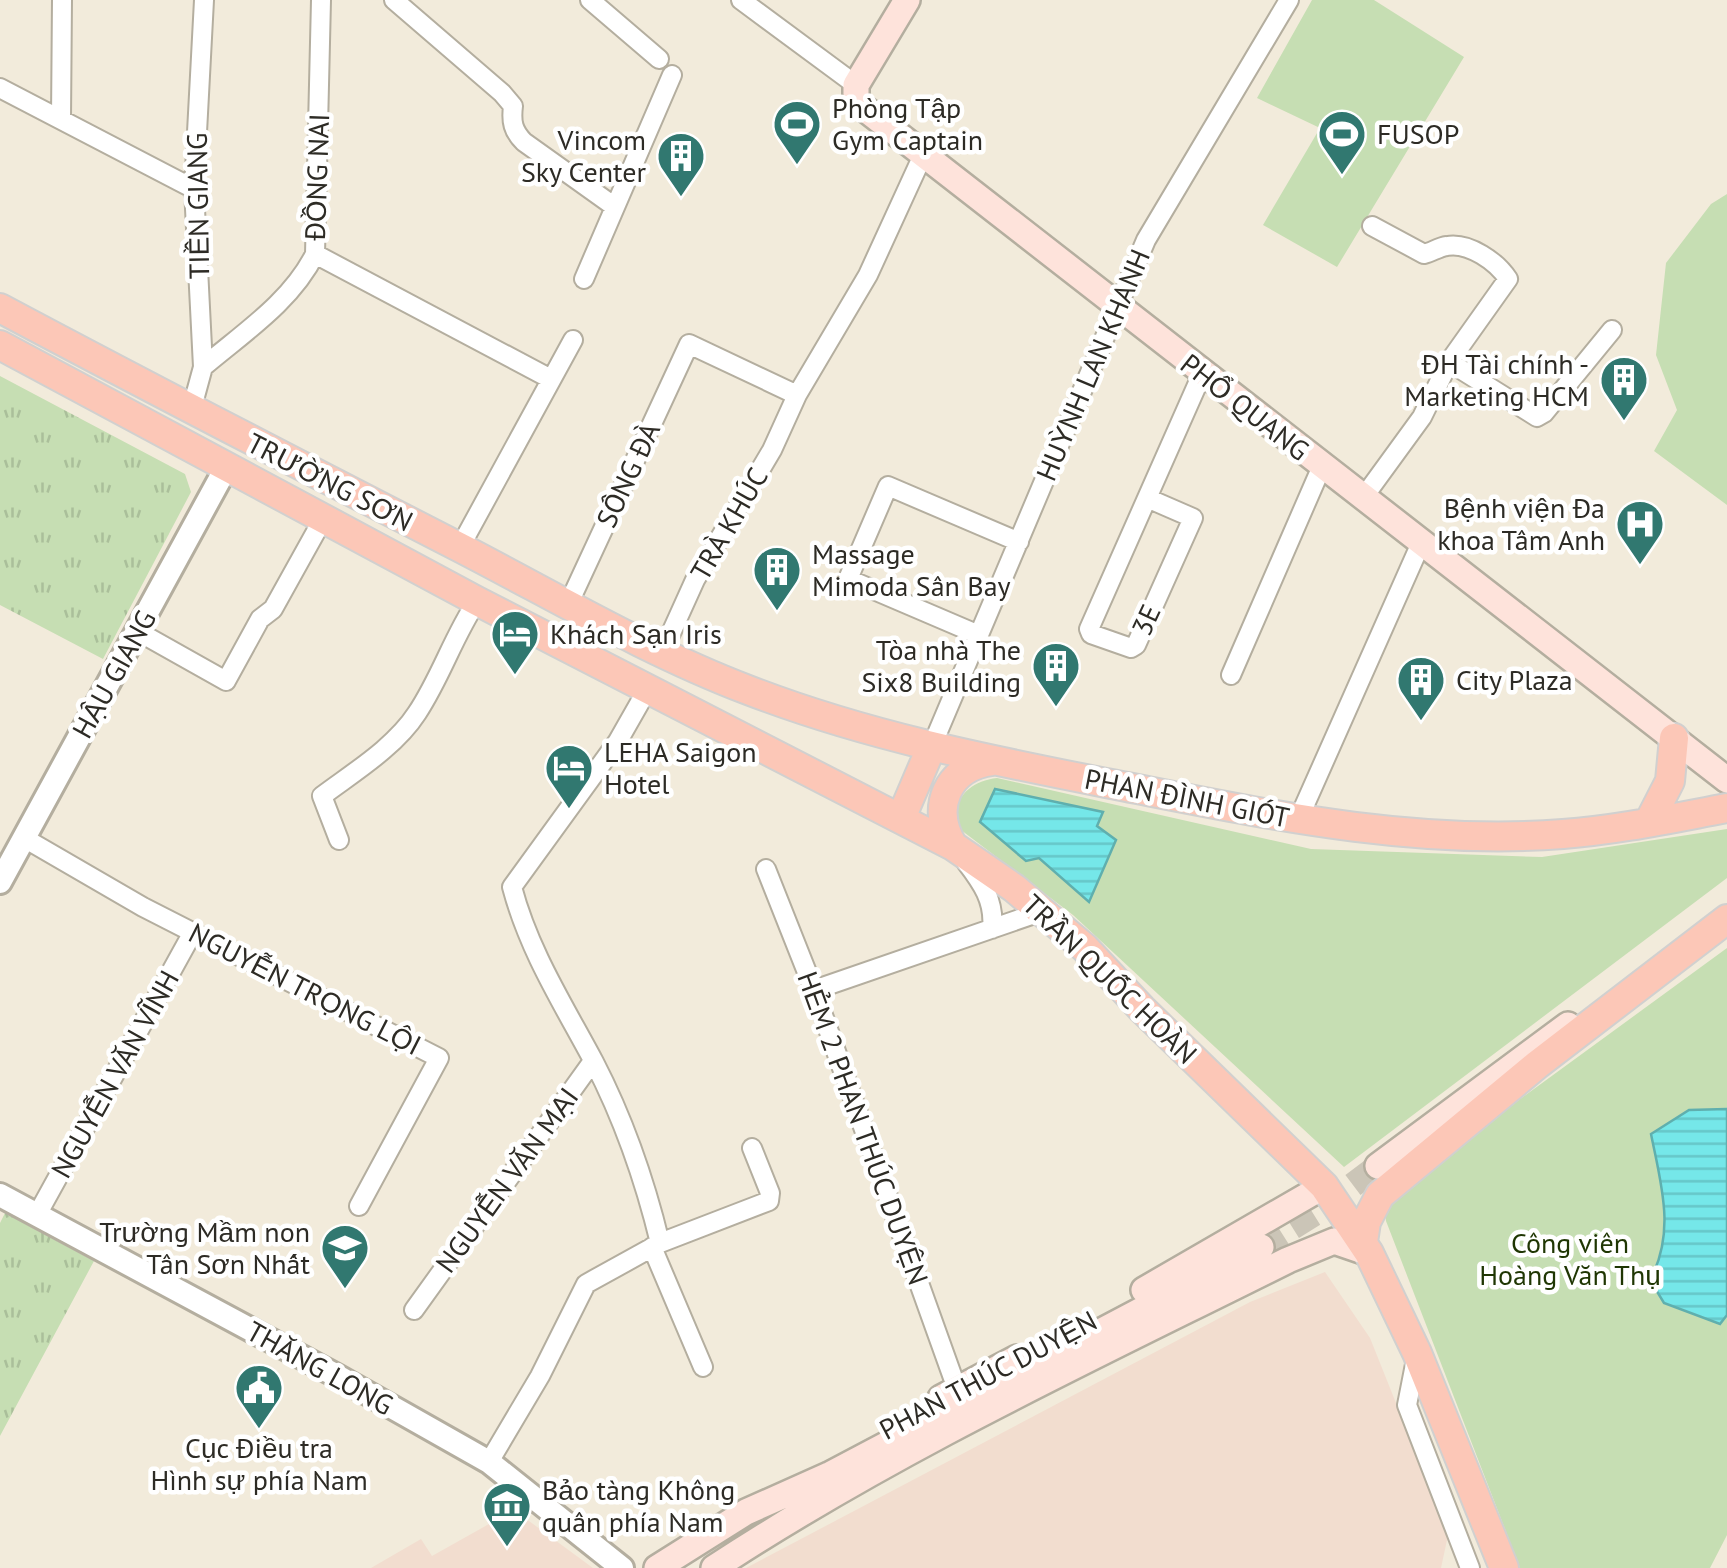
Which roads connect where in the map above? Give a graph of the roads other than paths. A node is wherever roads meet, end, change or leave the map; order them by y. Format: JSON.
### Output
{"nodes":[{"id":1,"x":62,"y":0,"type":"edge"},
{"id":2,"x":204,"y":0,"type":"edge"},
{"id":3,"x":322,"y":0,"type":"edge"},
{"id":4,"x":394,"y":0,"type":"edge"},
{"id":5,"x":590,"y":0,"type":"edge"},
{"id":6,"x":742,"y":0,"type":"edge"},
{"id":7,"x":907,"y":0,"type":"edge"},
{"id":8,"x":1290,"y":0,"type":"edge"},
{"id":9,"x":659,"y":58,"type":"dead end"},
{"id":10,"x":672,"y":75,"type":"dead end"},
{"id":11,"x":856,"y":85,"type":"junction"},
{"id":12,"x":0,"y":88,"type":"edge"},
{"id":13,"x":61,"y":118,"type":"junction"},
{"id":14,"x":923,"y":154,"type":"junction"},
{"id":15,"x":194,"y":189,"type":"junction"},
{"id":16,"x":615,"y":206,"type":"junction"},
{"id":17,"x":1372,"y":226,"type":"dead end"},
{"id":18,"x":315,"y":254,"type":"junction"},
{"id":19,"x":584,"y":279,"type":"dead end"},
{"id":20,"x":0,"y":308,"type":"edge"},
{"id":21,"x":1118,"y":308,"type":"junction"},
{"id":22,"x":1612,"y":330,"type":"dead end"},
{"id":23,"x":573,"y":340,"type":"dead end"},
{"id":24,"x":0,"y":345,"type":"edge"},
{"id":25,"x":1449,"y":362,"type":"junction"},
{"id":26,"x":203,"y":367,"type":"junction"},
{"id":27,"x":1202,"y":374,"type":"junction"},
{"id":28,"x":550,"y":378,"type":"junction"},
{"id":29,"x":797,"y":395,"type":"junction"},
{"id":30,"x":192,"y":411,"type":"junction"},
{"id":31,"x":227,"y":466,"type":"junction"},
{"id":32,"x":1322,"y":466,"type":"junction"},
{"id":33,"x":1146,"y":498,"type":"junction"},
{"id":34,"x":1363,"y":498,"type":"junction"},
{"id":35,"x":322,"y":519,"type":"junction"},
{"id":36,"x":1019,"y":542,"type":"junction"},
{"id":37,"x":1421,"y":543,"type":"junction"},
{"id":38,"x":460,"y":548,"type":"junction"},
{"id":39,"x":477,"y":601,"type":"junction"},
{"id":40,"x":568,"y":605,"type":"junction"},
{"id":41,"x":137,"y":631,"type":"junction"},
{"id":42,"x":978,"y":636,"type":"junction"},
{"id":43,"x":662,"y":653,"type":"junction"},
{"id":44,"x":1230,"y":675,"type":"dead end"},
{"id":45,"x":648,"y":690,"type":"junction"},
{"id":46,"x":1674,"y":738,"type":"junction"},
{"id":47,"x":931,"y":748,"type":"junction"},
{"id":48,"x":994,"y":761,"type":"junction"},
{"id":49,"x":1727,"y":780,"type":"edge"},
{"id":50,"x":1727,"y":808,"type":"edge"},
{"id":51,"x":901,"y":818,"type":"junction"},
{"id":52,"x":1298,"y":820,"type":"junction"},
{"id":53,"x":1649,"y":822,"type":"junction"},
{"id":54,"x":24,"y":838,"type":"junction"},
{"id":55,"x":339,"y":840,"type":"dead end"},
{"id":56,"x":953,"y":846,"type":"junction"},
{"id":57,"x":766,"y":870,"type":"dead end"},
{"id":58,"x":0,"y":882,"type":"edge"},
{"id":59,"x":1043,"y":912,"type":"junction"},
{"id":60,"x":1727,"y":915,"type":"edge"},
{"id":61,"x":992,"y":928,"type":"junction"},
{"id":62,"x":192,"y":932,"type":"junction"},
{"id":63,"x":814,"y":990,"type":"junction"},
{"id":64,"x":593,"y":1061,"type":"junction"},
{"id":65,"x":752,"y":1148,"type":"dead end"},
{"id":66,"x":1378,"y":1166,"type":"tunnel mouth"},
{"id":67,"x":1324,"y":1186,"type":"junction"},
{"id":68,"x":0,"y":1195,"type":"edge"},
{"id":69,"x":359,"y":1206,"type":"dead end"},
{"id":70,"x":1289,"y":1208,"type":"junction"},
{"id":71,"x":37,"y":1215,"type":"junction"},
{"id":72,"x":656,"y":1245,"type":"junction"},
{"id":73,"x":1261,"y":1247,"type":"tunnel mouth"},
{"id":74,"x":1366,"y":1248,"type":"junction"},
{"id":75,"x":1308,"y":1250,"type":"junction"},
{"id":76,"x":414,"y":1310,"type":"dead end"},
{"id":77,"x":1417,"y":1353,"type":"junction"},
{"id":78,"x":703,"y":1367,"type":"dead end"},
{"id":79,"x":957,"y":1389,"type":"junction"},
{"id":80,"x":489,"y":1462,"type":"junction"},
{"id":81,"x":790,"y":1493,"type":"junction"},
{"id":82,"x":622,"y":1568,"type":"edge"},
{"id":83,"x":657,"y":1568,"type":"edge"},
{"id":84,"x":714,"y":1568,"type":"edge"},
{"id":85,"x":1470,"y":1568,"type":"edge"},
{"id":86,"x":1504,"y":1568,"type":"edge"}],
"edges":[{"from":1,"to":13,"type":"street"},
{"from":2,"to":15,"type":"street","name":"TIỀN GIANG"},
{"from":3,"to":18,"type":"street","name":"ĐỒNG NAI"},
{"from":4,"to":16,"type":"street"},
{"from":5,"to":9,"type":"street"},
{"from":6,"to":11,"type":"street"},
{"from":7,"to":11,"type":"main road"},
{"from":8,"to":21,"type":"street","name":"HUỲNH LAN KHANH"},
{"from":10,"to":16,"type":"street"},
{"from":11,"to":14,"type":"main road","name":"PHỔ QUANG"},
{"from":12,"to":13,"type":"street"},
{"from":13,"to":15,"type":"street"},
{"from":14,"to":21,"type":"main road","name":"PHỔ QUANG"},
{"from":14,"to":29,"type":"street","name":"TRÀ KHÚC"},
{"from":15,"to":26,"type":"street","name":"TIỀN GIANG"},
{"from":16,"to":19,"type":"street"},
{"from":17,"to":25,"type":"street"},
{"from":18,"to":26,"type":"street","name":"ĐỒNG NAI"},
{"from":18,"to":28,"type":"street"},
{"from":20,"to":30,"type":"main road","name":"TRƯỜNG SƠN"},
{"from":21,"to":27,"type":"main road","name":"PHỔ QUANG"},
{"from":21,"to":36,"type":"street","name":"HUỲNH LAN KHANH"},
{"from":22,"to":25,"type":"street"},
{"from":23,"to":28,"type":"street"},
{"from":24,"to":31,"type":"main road","name":"TRƯỜNG SƠN"},
{"from":25,"to":34,"type":"street"},
{"from":26,"to":30,"type":"street","name":"TIỀN GIANG"},
{"from":27,"to":32,"type":"main road","name":"PHỔ QUANG"},
{"from":27,"to":33,"type":"street","name":"3E"},
{"from":28,"to":38,"type":"street"},
{"from":29,"to":40,"type":"street","name":"SÔNG ĐÀ"},
{"from":29,"to":43,"type":"street","name":"TRÀ KHÚC"},
{"from":30,"to":38,"type":"main road","name":"TRƯỜNG SƠN"},
{"from":31,"to":35,"type":"main road","name":"TRƯỜNG SƠN"},
{"from":31,"to":41,"type":"street","name":"HẬU GIANG"},
{"from":32,"to":34,"type":"main road","name":"PHỔ QUANG"},
{"from":32,"to":44,"type":"street"},
{"from":33,"to":33,"type":"street","name":"3E"},
{"from":34,"to":37,"type":"main road","name":"PHỔ QUANG"},
{"from":35,"to":39,"type":"main road","name":"TRƯỜNG SƠN"},
{"from":35,"to":41,"type":"street"},
{"from":36,"to":42,"type":"street","name":"HUỲNH LAN KHANH"},
{"from":36,"to":42,"type":"street"},
{"from":37,"to":46,"type":"main road","name":"PHỔ QUANG"},
{"from":37,"to":52,"type":"street"},
{"from":38,"to":40,"type":"main road","name":"TRƯỜNG SƠN"},
{"from":39,"to":45,"type":"main road","name":"TRƯỜNG SƠN"},
{"from":39,"to":55,"type":"street"},
{"from":40,"to":43,"type":"main road","name":"TRƯỜNG SƠN"},
{"from":41,"to":54,"type":"street","name":"HẬU GIANG"},
{"from":42,"to":47,"type":"street","name":"HUỲNH LAN KHANH"},
{"from":43,"to":47,"type":"main road","name":"PHAN ĐÌNH GIÓT"},
{"from":45,"to":51,"type":"main road","name":"TRẦN QUỐC HOÀN"},
{"from":45,"to":64,"type":"street","name":"NGUYỄN VĂN MẠI"},
{"from":46,"to":49,"type":"main road","name":"PHỔ QUANG"},
{"from":46,"to":53,"type":"main road"},
{"from":47,"to":48,"type":"main road","name":"PHAN ĐÌNH GIÓT"},
{"from":47,"to":51,"type":"main road"},
{"from":48,"to":52,"type":"main road","name":"PHAN ĐÌNH GIÓT"},
{"from":48,"to":56,"type":"main road"},
{"from":50,"to":53,"type":"main road","name":"PHAN ĐÌNH GIÓT"},
{"from":51,"to":56,"type":"main road","name":"TRẦN QUỐC HOÀN"},
{"from":52,"to":53,"type":"main road","name":"PHAN ĐÌNH GIÓT"},
{"from":54,"to":58,"type":"street","name":"HẬU GIANG"},
{"from":54,"to":62,"type":"street","name":"NGUYỄN TRỌNG LỘI"},
{"from":56,"to":59,"type":"main road","name":"TRẦN QUỐC HOÀN"},
{"from":56,"to":61,"type":"street"},
{"from":57,"to":63,"type":"street","name":"HẺM 2 PHAN THÚC DUYỆN"},
{"from":59,"to":61,"type":"street"},
{"from":59,"to":67,"type":"main road","name":"TRẦN QUỐC HOÀN"},
{"from":60,"to":66,"type":"main road"},
{"from":60,"to":74,"type":"main road"},
{"from":61,"to":63,"type":"street"},
{"from":62,"to":69,"type":"street","name":"NGUYỄN TRỌNG LỘI"},
{"from":62,"to":71,"type":"street","name":"NGUYỄN VĂN VĨNH"},
{"from":63,"to":79,"type":"street","name":"HẺM 2 PHAN THÚC DUYỆN"},
{"from":64,"to":72,"type":"street"},
{"from":64,"to":76,"type":"street","name":"NGUYỄN VĂN MẠI"},
{"from":65,"to":72,"type":"street"},
{"from":67,"to":70,"type":"main road","name":"PHAN THÚC DUYỆN"},
{"from":67,"to":74,"type":"main road","name":"TRẦN QUỐC HOÀN"},
{"from":68,"to":71,"type":"street","name":"THĂNG LONG"},
{"from":70,"to":75,"type":"main road"},
{"from":70,"to":79,"type":"main road","name":"PHAN THÚC DUYỆN"},
{"from":71,"to":80,"type":"street","name":"THĂNG LONG"},
{"from":72,"to":78,"type":"street"},
{"from":72,"to":80,"type":"street"},
{"from":73,"to":81,"type":"main road"},
{"from":74,"to":75,"type":"main road","name":"PHAN THÚC DUYỆN"},
{"from":74,"to":77,"type":"main road","name":"TRẦN QUỐC HOÀN"},
{"from":75,"to":84,"type":"main road","name":"PHAN THÚC DUYỆN"},
{"from":77,"to":85,"type":"street"},
{"from":77,"to":86,"type":"main road","name":"TRẦN QUỐC HOÀN"},
{"from":79,"to":81,"type":"main road","name":"PHAN THÚC DUYỆN"},
{"from":80,"to":82,"type":"street","name":"THĂNG LONG"},
{"from":81,"to":83,"type":"main road","name":"PHAN THÚC DUYỆN"}]}
